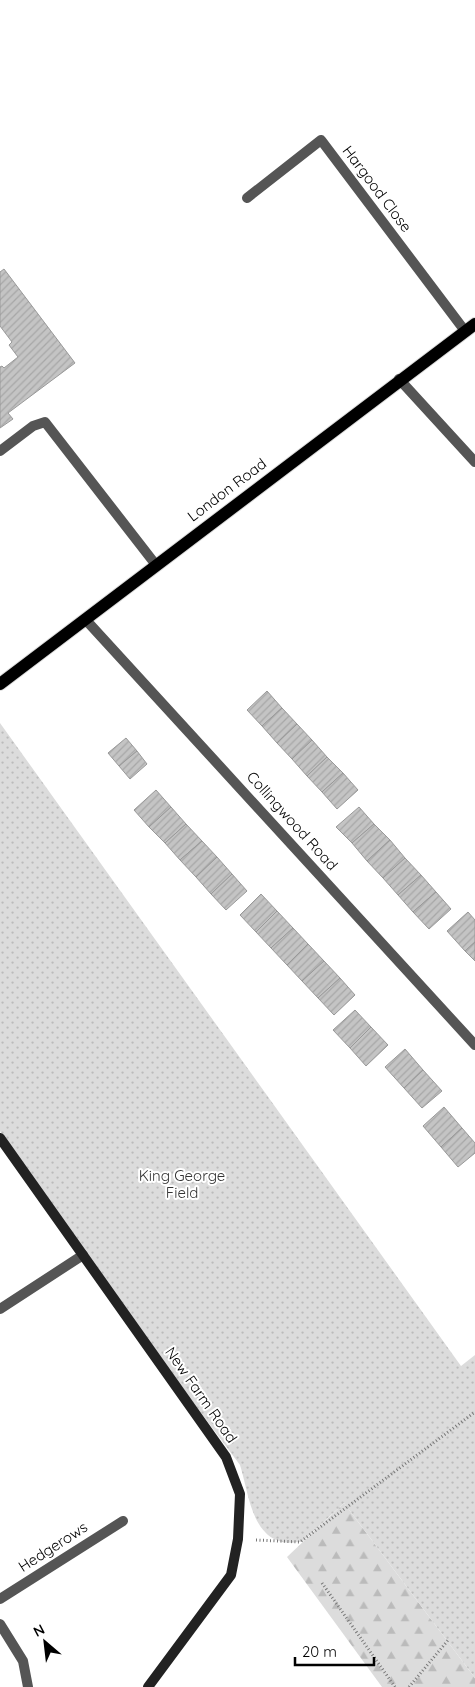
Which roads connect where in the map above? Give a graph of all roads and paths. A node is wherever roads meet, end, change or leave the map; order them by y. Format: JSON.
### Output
{"nodes":[{"id":1,"x":247,"y":198,"type":"dead end"},
{"id":2,"x":470,"y":327,"type":"edge"},
{"id":3,"x":400,"y":379,"type":"junction"},
{"id":4,"x":0,"y":451,"type":"edge"},
{"id":5,"x":475,"y":462,"type":"edge"},
{"id":6,"x":156,"y":565,"type":"junction"},
{"id":7,"x":85,"y":619,"type":"junction"},
{"id":8,"x":0,"y":684,"type":"edge"},
{"id":9,"x":475,"y":1045,"type":"edge"},
{"id":10,"x":0,"y":1138,"type":"edge"},
{"id":11,"x":83,"y":1255,"type":"junction"},
{"id":12,"x":0,"y":1309,"type":"edge"},
{"id":13,"x":475,"y":1412,"type":"edge"},
{"id":14,"x":123,"y":1521,"type":"dead end"},
{"id":15,"x":238,"y":1539,"type":"junction"},
{"id":16,"x":322,"y":1583,"type":"dead end"},
{"id":17,"x":0,"y":1599,"type":"edge"},
{"id":18,"x":0,"y":1624,"type":"edge"},
{"id":19,"x":449,"y":1639,"type":"dead end"},
{"id":20,"x":28,"y":1687,"type":"edge"},
{"id":21,"x":148,"y":1687,"type":"edge"},
{"id":22,"x":395,"y":1687,"type":"edge"},
{"id":23,"x":409,"y":1687,"type":"edge"}],
"edges":[{"from":1,"to":2,"type":"street","name":"Hargood Close"},
{"from":2,"to":3,"type":"main road","name":"London Road"},
{"from":3,"to":5,"type":"street"},
{"from":3,"to":6,"type":"main road","name":"London Road"},
{"from":4,"to":6,"type":"street"},
{"from":6,"to":7,"type":"main road","name":"London Road"},
{"from":7,"to":8,"type":"main road","name":"London Road"},
{"from":7,"to":9,"type":"street","name":"Collingwood Road"},
{"from":10,"to":11,"type":"street","name":"New Farm Road"},
{"from":11,"to":12,"type":"street"},
{"from":11,"to":15,"type":"street","name":"New Farm Road"},
{"from":13,"to":15,"type":"path"},
{"from":14,"to":17,"type":"street","name":"Hedgerows"},
{"from":15,"to":21,"type":"street","name":"New Farm Road"},
{"from":16,"to":22,"type":"path"},
{"from":18,"to":20,"type":"street"},
{"from":19,"to":23,"type":"path"}]}
